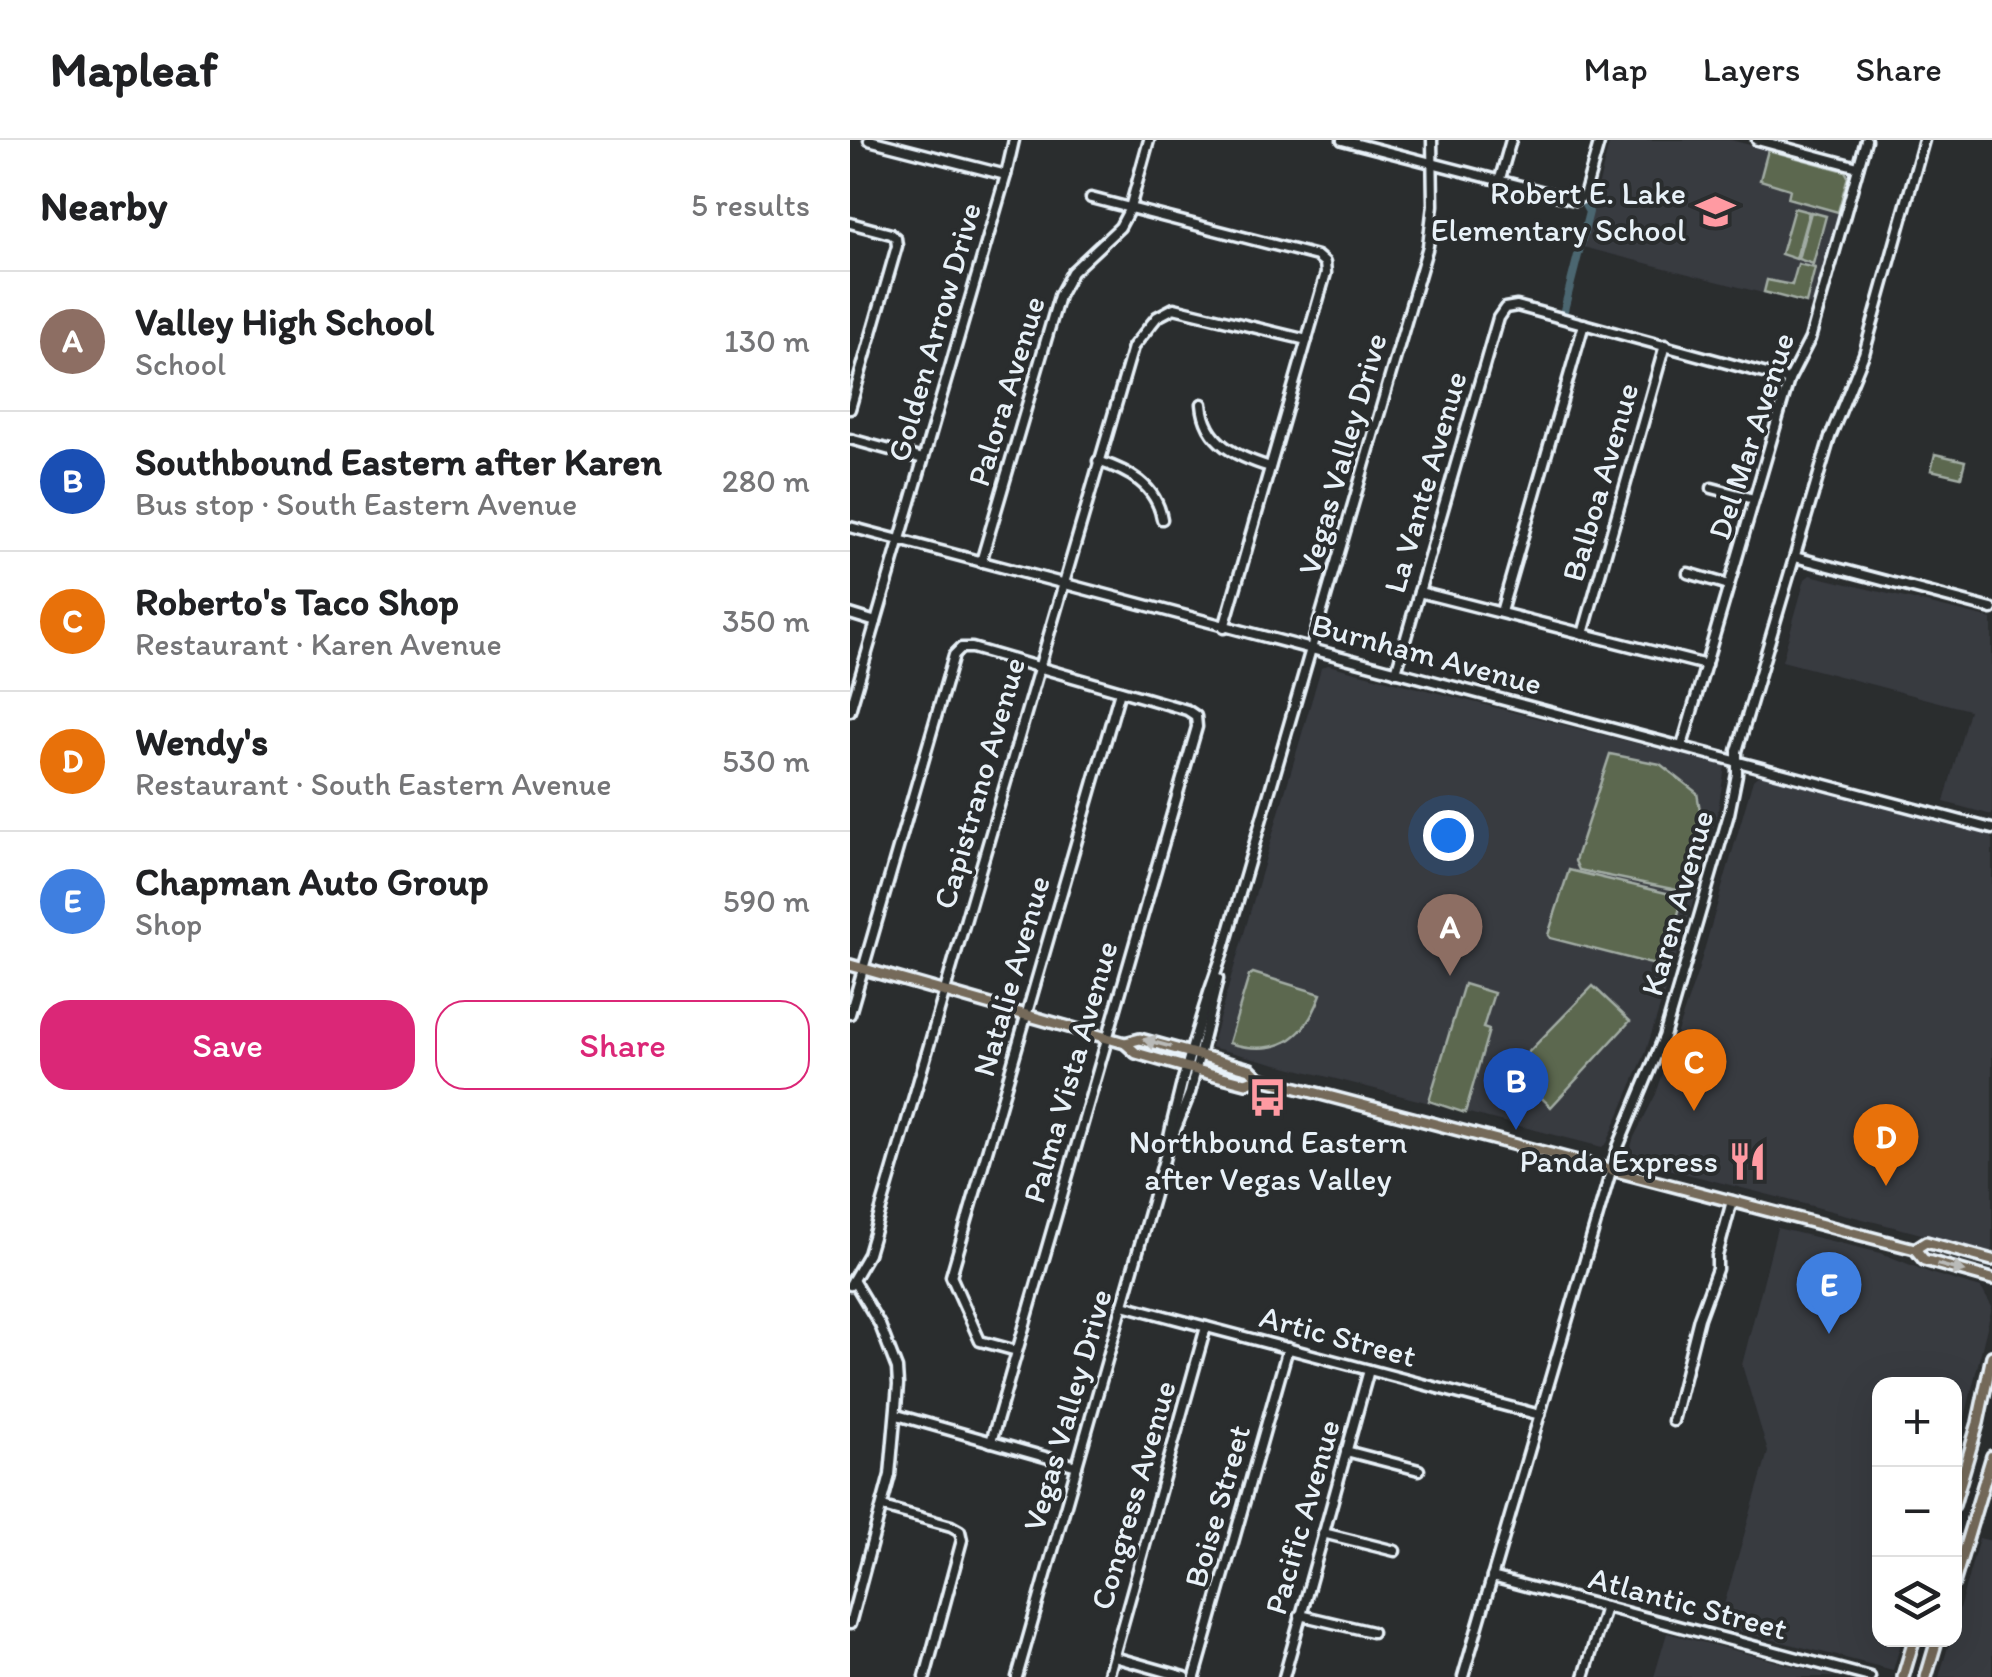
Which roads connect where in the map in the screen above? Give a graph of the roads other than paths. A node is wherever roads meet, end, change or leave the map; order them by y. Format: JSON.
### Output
{"nodes":[{"id":1,"x":869,"y":140,"type":"edge"},
{"id":2,"x":1014,"y":140,"type":"edge"},
{"id":3,"x":1150,"y":140,"type":"edge"},
{"id":4,"x":1342,"y":140,"type":"edge"},
{"id":5,"x":1432,"y":140,"type":"edge"},
{"id":6,"x":1511,"y":140,"type":"edge"},
{"id":7,"x":1600,"y":140,"type":"edge"},
{"id":8,"x":1757,"y":140,"type":"edge"},
{"id":9,"x":1866,"y":140,"type":"edge"},
{"id":10,"x":1924,"y":140,"type":"edge"},
{"id":11,"x":1777,"y":142,"type":"edge"},
{"id":12,"x":1432,"y":164,"type":"junction"},
{"id":13,"x":1858,"y":166,"type":"junction"},
{"id":14,"x":1006,"y":176,"type":"junction"},
{"id":15,"x":1499,"y":182,"type":"junction"},
{"id":16,"x":1091,"y":198,"type":"dead end"},
{"id":17,"x":1130,"y":208,"type":"junction"},
{"id":18,"x":850,"y":223,"type":"edge"},
{"id":19,"x":1584,"y":324,"type":"junction"},
{"id":20,"x":1306,"y":340,"type":"junction"},
{"id":21,"x":1665,"y":345,"type":"junction"},
{"id":22,"x":1789,"y":380,"type":"junction"},
{"id":23,"x":1202,"y":404,"type":"dead end"},
{"id":24,"x":850,"y":409,"type":"edge"},
{"id":25,"x":850,"y":440,"type":"edge"},
{"id":26,"x":923,"y":459,"type":"junction"},
{"id":27,"x":1098,"y":461,"type":"junction"},
{"id":28,"x":1270,"y":467,"type":"junction"},
{"id":29,"x":1712,"y":488,"type":"dead end"},
{"id":30,"x":1754,"y":500,"type":"junction"},
{"id":31,"x":1162,"y":519,"type":"dead end"},
{"id":32,"x":850,"y":527,"type":"edge"},
{"id":33,"x":900,"y":540,"type":"junction"},
{"id":34,"x":1795,"y":557,"type":"junction"},
{"id":35,"x":981,"y":562,"type":"junction"},
{"id":36,"x":1688,"y":573,"type":"dead end"},
{"id":37,"x":1062,"y":584,"type":"junction"},
{"id":38,"x":1728,"y":585,"type":"junction"},
{"id":39,"x":1419,"y":592,"type":"junction"},
{"id":40,"x":1992,"y":609,"type":"edge"},
{"id":41,"x":1501,"y":612,"type":"junction"},
{"id":42,"x":850,"y":614,"type":"edge"},
{"id":43,"x":876,"y":622,"type":"junction"},
{"id":44,"x":1224,"y":628,"type":"junction"},
{"id":45,"x":1583,"y":634,"type":"junction"},
{"id":46,"x":1312,"y":650,"type":"junction"},
{"id":47,"x":1706,"y":665,"type":"junction"},
{"id":48,"x":1038,"y":667,"type":"junction"},
{"id":49,"x":1396,"y":672,"type":"junction"},
{"id":50,"x":1120,"y":691,"type":"junction"},
{"id":51,"x":850,"y":711,"type":"edge"},
{"id":52,"x":1682,"y":746,"type":"junction"},
{"id":53,"x":1737,"y":763,"type":"junction"},
{"id":54,"x":1992,"y":829,"type":"edge"},
{"id":55,"x":1223,"y":952,"type":"junction"},
{"id":56,"x":850,"y":964,"type":"edge"},
{"id":57,"x":863,"y":968,"type":"junction"},
{"id":58,"x":944,"y":991,"type":"junction"},
{"id":59,"x":850,"y":1014,"type":"edge"},
{"id":60,"x":1025,"y":1014,"type":"junction"},
{"id":61,"x":1106,"y":1037,"type":"junction"},
{"id":62,"x":1125,"y":1043,"type":"junction"},
{"id":63,"x":1189,"y":1052,"type":"junction"},
{"id":64,"x":1200,"y":1055,"type":"junction"},
{"id":65,"x":1185,"y":1067,"type":"junction"},
{"id":66,"x":1196,"y":1070,"type":"junction"},
{"id":67,"x":1259,"y":1078,"type":"junction"},
{"id":68,"x":1165,"y":1156,"type":"junction"},
{"id":69,"x":1611,"y":1170,"type":"junction"},
{"id":70,"x":1732,"y":1201,"type":"junction"},
{"id":71,"x":1916,"y":1249,"type":"junction"},
{"id":72,"x":1992,"y":1260,"type":"edge"},
{"id":73,"x":1992,"y":1279,"type":"edge"},
{"id":74,"x":851,"y":1280,"type":"edge"},
{"id":75,"x":1123,"y":1304,"type":"junction"},
{"id":76,"x":1206,"y":1327,"type":"junction"},
{"id":77,"x":1288,"y":1348,"type":"junction"},
{"id":78,"x":1016,"y":1351,"type":"junction"},
{"id":79,"x":1992,"y":1356,"type":"edge"},
{"id":80,"x":1369,"y":1370,"type":"junction"},
{"id":81,"x":1540,"y":1415,"type":"junction"},
{"id":82,"x":897,"y":1416,"type":"junction"},
{"id":83,"x":1674,"y":1421,"type":"dead end"},
{"id":84,"x":991,"y":1442,"type":"junction"},
{"id":85,"x":1346,"y":1451,"type":"junction"},
{"id":86,"x":1992,"y":1456,"type":"edge"},
{"id":87,"x":1077,"y":1466,"type":"junction"},
{"id":88,"x":1419,"y":1470,"type":"dead end"},
{"id":89,"x":1965,"y":1470,"type":"junction"},
{"id":90,"x":1962,"y":1480,"type":"edge"},
{"id":91,"x":1984,"y":1483,"type":"junction"},
{"id":92,"x":883,"y":1507,"type":"junction"},
{"id":93,"x":1323,"y":1533,"type":"junction"},
{"id":94,"x":1395,"y":1551,"type":"dead end"},
{"id":95,"x":1962,"y":1557,"type":"edge"},
{"id":96,"x":1492,"y":1577,"type":"junction"},
{"id":97,"x":1606,"y":1607,"type":"junction"},
{"id":98,"x":1300,"y":1614,"type":"junction"},
{"id":99,"x":850,"y":1624,"type":"edge"},
{"id":100,"x":1372,"y":1632,"type":"dead end"},
{"id":101,"x":1912,"y":1647,"type":"edge"},
{"id":102,"x":1935,"y":1647,"type":"edge"},
{"id":103,"x":1114,"y":1657,"type":"junction"},
{"id":104,"x":925,"y":1677,"type":"edge"},
{"id":105,"x":1018,"y":1677,"type":"edge"},
{"id":106,"x":1108,"y":1677,"type":"edge"},
{"id":107,"x":1186,"y":1677,"type":"edge"},
{"id":108,"x":1195,"y":1677,"type":"edge"},
{"id":109,"x":1284,"y":1677,"type":"edge"},
{"id":110,"x":1463,"y":1677,"type":"edge"},
{"id":111,"x":1584,"y":1677,"type":"edge"},
{"id":112,"x":1870,"y":1677,"type":"edge"},
{"id":113,"x":1903,"y":1677,"type":"edge"},
{"id":114,"x":1926,"y":1677,"type":"edge"}],
"edges":[{"from":1,"to":14,"type":"street"},
{"from":2,"to":14,"type":"street","name":"Golden Arrow Drive"},
{"from":3,"to":17,"type":"street","name":"Palora Avenue"},
{"from":4,"to":12,"type":"street"},
{"from":5,"to":12,"type":"street","name":"Vegas Valley Drive"},
{"from":6,"to":15,"type":"street"},
{"from":7,"to":15,"type":"street"},
{"from":8,"to":11,"type":"street"},
{"from":9,"to":13,"type":"street","name":"Del Mar Avenue"},
{"from":10,"to":34,"type":"street","name":"Karen Avenue"},
{"from":11,"to":13,"type":"street"},
{"from":12,"to":15,"type":"street"},
{"from":12,"to":46,"type":"street","name":"Vegas Valley Drive"},
{"from":13,"to":22,"type":"street","name":"Del Mar Avenue"},
{"from":14,"to":26,"type":"street","name":"Golden Arrow Drive"},
{"from":16,"to":17,"type":"street"},
{"from":17,"to":20,"type":"street"},
{"from":17,"to":35,"type":"street","name":"Palora Avenue"},
{"from":18,"to":24,"type":"street"},
{"from":19,"to":21,"type":"street"},
{"from":19,"to":39,"type":"street","name":"La Vante Avenue"},
{"from":19,"to":41,"type":"street"},
{"from":20,"to":27,"type":"street","name":"Capistrano Avenue"},
{"from":20,"to":28,"type":"street"},
{"from":21,"to":22,"type":"street"},
{"from":21,"to":45,"type":"street","name":"Balboa Avenue"},
{"from":22,"to":30,"type":"street","name":"Del Mar Avenue"},
{"from":23,"to":28,"type":"street"},
{"from":25,"to":26,"type":"street"},
{"from":26,"to":33,"type":"street","name":"Golden Arrow Drive"},
{"from":27,"to":31,"type":"street"},
{"from":27,"to":37,"type":"street","name":"Capistrano Avenue"},
{"from":28,"to":44,"type":"street"},
{"from":29,"to":30,"type":"street"},
{"from":30,"to":38,"type":"street","name":"Del Mar Avenue"},
{"from":32,"to":33,"type":"street","name":"Burnham Avenue"},
{"from":33,"to":35,"type":"street","name":"Burnham Avenue"},
{"from":33,"to":43,"type":"street","name":"Golden Arrow Drive"},
{"from":34,"to":40,"type":"street"},
{"from":34,"to":53,"type":"street","name":"Karen Avenue"},
{"from":35,"to":37,"type":"street","name":"Burnham Avenue"},
{"from":36,"to":38,"type":"street"},
{"from":37,"to":44,"type":"street","name":"Burnham Avenue"},
{"from":37,"to":48,"type":"street","name":"Capistrano Avenue"},
{"from":38,"to":47,"type":"street","name":"Del Mar Avenue"},
{"from":39,"to":41,"type":"street"},
{"from":39,"to":49,"type":"street","name":"La Vante Avenue"},
{"from":41,"to":45,"type":"street"},
{"from":42,"to":43,"type":"street"},
{"from":43,"to":51,"type":"street","name":"Golden Arrow Drive"},
{"from":44,"to":46,"type":"street","name":"Burnham Avenue"},
{"from":45,"to":47,"type":"street"},
{"from":46,"to":49,"type":"street","name":"Burnham Avenue"},
{"from":46,"to":55,"type":"street","name":"Vegas Valley Drive"},
{"from":47,"to":52,"type":"street","name":"Del Mar Avenue"},
{"from":48,"to":50,"type":"street"},
{"from":48,"to":57,"type":"street"},
{"from":48,"to":58,"type":"street","name":"Capistrano Avenue"},
{"from":49,"to":52,"type":"street","name":"Burnham Avenue"},
{"from":50,"to":60,"type":"street","name":"Natalie Avenue"},
{"from":50,"to":61,"type":"street","name":"Palma Vista Avenue"},
{"from":52,"to":53,"type":"street","name":"Burnham Avenue"},
{"from":53,"to":54,"type":"street","name":"Burnham Avenue"},
{"from":53,"to":69,"type":"street","name":"Karen Avenue"},
{"from":55,"to":63,"type":"street","name":"Vegas Valley Drive"},
{"from":55,"to":64,"type":"street","name":"Vegas Valley Drive"},
{"from":56,"to":57,"type":"main road"},
{"from":57,"to":58,"type":"main road"},
{"from":57,"to":59,"type":"street"},
{"from":58,"to":60,"type":"main road"},
{"from":58,"to":74,"type":"street","name":"Capistrano Avenue"},
{"from":60,"to":61,"type":"main road"},
{"from":60,"to":78,"type":"street","name":"Natalie Avenue"},
{"from":61,"to":62,"type":"main road"},
{"from":61,"to":78,"type":"street","name":"Palma Vista Avenue"},
{"from":63,"to":62,"type":"main road","one_way":true},
{"from":62,"to":65,"type":"main road"},
{"from":63,"to":64,"type":"main road"},
{"from":63,"to":65,"type":"street","name":"Vegas Valley Drive"},
{"from":64,"to":66,"type":"street","name":"Vegas Valley Drive"},
{"from":64,"to":67,"type":"main road"},
{"from":65,"to":66,"type":"main road"},
{"from":65,"to":68,"type":"street","name":"Vegas Valley Drive"},
{"from":66,"to":67,"type":"main road"},
{"from":66,"to":68,"type":"street","name":"Vegas Valley Drive"},
{"from":67,"to":69,"type":"main road"},
{"from":68,"to":75,"type":"street","name":"Vegas Valley Drive"},
{"from":69,"to":70,"type":"main road"},
{"from":69,"to":81,"type":"street","name":"Karen Avenue"},
{"from":70,"to":71,"type":"main road"},
{"from":70,"to":83,"type":"street"},
{"from":71,"to":72,"type":"main road"},
{"from":71,"to":73,"type":"main road","one_way":true},
{"from":74,"to":82,"type":"street"},
{"from":75,"to":76,"type":"street","name":"Artic Street"},
{"from":75,"to":87,"type":"street","name":"Vegas Valley Drive"},
{"from":76,"to":77,"type":"street","name":"Artic Street"},
{"from":76,"to":103,"type":"street","name":"Congress Avenue"},
{"from":77,"to":80,"type":"street","name":"Artic Street"},
{"from":77,"to":108,"type":"street","name":"Boise Street"},
{"from":78,"to":84,"type":"street","name":"Palma Vista Avenue"},
{"from":79,"to":89,"type":"main road"},
{"from":80,"to":81,"type":"street","name":"Artic Street"},
{"from":80,"to":85,"type":"street","name":"Pacific Avenue"},
{"from":81,"to":96,"type":"street","name":"Karen Avenue"},
{"from":82,"to":84,"type":"street"},
{"from":82,"to":92,"type":"street"},
{"from":84,"to":87,"type":"street"},
{"from":85,"to":88,"type":"street"},
{"from":85,"to":93,"type":"street","name":"Pacific Avenue"},
{"from":86,"to":91,"type":"main road"},
{"from":87,"to":105,"type":"street","name":"Vegas Valley Drive"},
{"from":89,"to":90,"type":"main road"},
{"from":89,"to":91,"type":"main road"},
{"from":91,"to":95,"type":"main road"},
{"from":92,"to":99,"type":"street"},
{"from":92,"to":104,"type":"street"},
{"from":93,"to":94,"type":"street"},
{"from":93,"to":98,"type":"street","name":"Pacific Avenue"},
{"from":96,"to":97,"type":"street","name":"Atlantic Street"},
{"from":96,"to":110,"type":"street","name":"Karen Avenue"},
{"from":97,"to":111,"type":"street"},
{"from":97,"to":112,"type":"street","name":"Atlantic Street"},
{"from":98,"to":100,"type":"street"},
{"from":98,"to":109,"type":"street","name":"Pacific Avenue"},
{"from":101,"to":113,"type":"main road"},
{"from":102,"to":114,"type":"main road"},
{"from":103,"to":106,"type":"street","name":"Congress Avenue"},
{"from":103,"to":107,"type":"street"}]}
